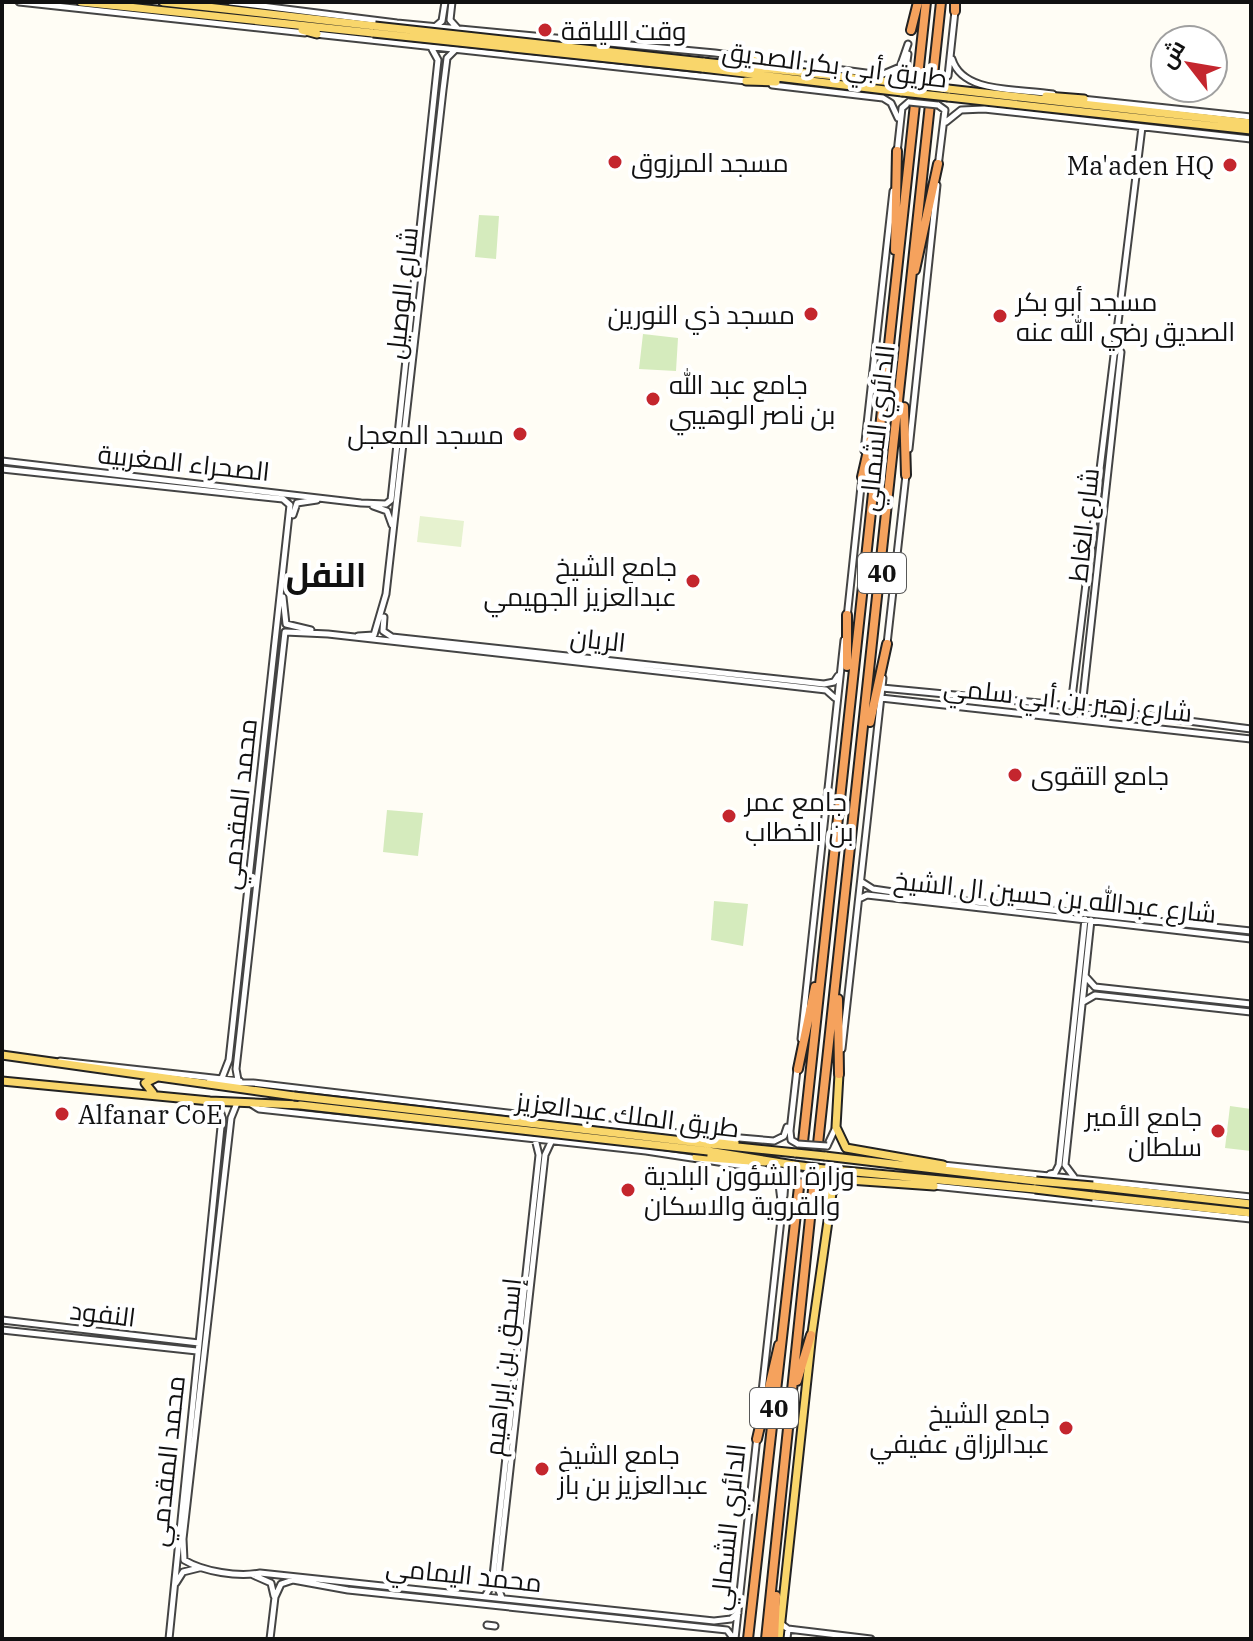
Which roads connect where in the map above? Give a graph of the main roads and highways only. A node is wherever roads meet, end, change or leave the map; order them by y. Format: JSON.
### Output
{"nodes":[{"id":1,"x":81,"y":2,"type":"edge"},
{"id":2,"x":163,"y":2,"type":"edge"},
{"id":3,"x":916,"y":2,"type":"edge"},
{"id":4,"x":926,"y":2,"type":"edge"},
{"id":5,"x":941,"y":2,"type":"edge"},
{"id":6,"x":283,"y":10,"type":"road end"},
{"id":7,"x":310,"y":18,"type":"junction"},
{"id":8,"x":285,"y":25,"type":"junction"},
{"id":9,"x":374,"y":30,"type":"junction"},
{"id":10,"x":911,"y":30,"type":"road end"},
{"id":11,"x":317,"y":34,"type":"road end"},
{"id":12,"x":749,"y":58,"type":"road end"},
{"id":13,"x":702,"y":65,"type":"junction"},
{"id":14,"x":802,"y":73,"type":"junction"},
{"id":15,"x":746,"y":81,"type":"road end"},
{"id":16,"x":816,"y":83,"type":"junction"},
{"id":17,"x":902,"y":88,"type":"junction"},
{"id":18,"x":1003,"y":99,"type":"junction"},
{"id":19,"x":1084,"y":99,"type":"road end"},
{"id":20,"x":1175,"y":119,"type":"junction"},
{"id":21,"x":1251,"y":123,"type":"edge"},
{"id":22,"x":1251,"y":130,"type":"edge"},
{"id":23,"x":897,"y":151,"type":"road end"},
{"id":24,"x":938,"y":164,"type":"road end"},
{"id":25,"x":909,"y":286,"type":"junction"},
{"id":26,"x":895,"y":288,"type":"junction"},
{"id":27,"x":903,"y":378,"type":"junction"},
{"id":28,"x":882,"y":390,"type":"junction"},
{"id":29,"x":906,"y":475,"type":"road end"},
{"id":30,"x":862,"y":477,"type":"road end"},
{"id":31,"x":847,"y":615,"type":"road end"},
{"id":32,"x":887,"y":644,"type":"road end"},
{"id":33,"x":847,"y":714,"type":"junction"},
{"id":34,"x":861,"y":765,"type":"junction"},
{"id":35,"x":820,"y":962,"type":"junction"},
{"id":36,"x":838,"y":964,"type":"junction"},
{"id":37,"x":2,"y":1055,"type":"edge"},
{"id":38,"x":798,"y":1069,"type":"road end"},
{"id":39,"x":839,"y":1074,"type":"joint"},
{"id":40,"x":159,"y":1076,"type":"junction"},
{"id":41,"x":2,"y":1081,"type":"edge"},
{"id":42,"x":156,"y":1096,"type":"junction"},
{"id":43,"x":694,"y":1135,"type":"road end"},
{"id":44,"x":800,"y":1143,"type":"tunnel mouth"},
{"id":45,"x":823,"y":1145,"type":"tunnel mouth"},
{"id":46,"x":709,"y":1148,"type":"junction"},
{"id":47,"x":768,"y":1150,"type":"junction"},
{"id":48,"x":696,"y":1157,"type":"road end"},
{"id":49,"x":765,"y":1162,"type":"junction"},
{"id":50,"x":893,"y":1164,"type":"junction"},
{"id":51,"x":796,"y":1172,"type":"junction"},
{"id":52,"x":880,"y":1175,"type":"junction"},
{"id":53,"x":820,"y":1176,"type":"junction"},
{"id":54,"x":1251,"y":1204,"type":"edge"},
{"id":55,"x":1251,"y":1213,"type":"edge"},
{"id":56,"x":811,"y":1335,"type":"junction"},
{"id":57,"x":781,"y":1341,"type":"junction"},
{"id":58,"x":791,"y":1401,"type":"junction"},
{"id":59,"x":757,"y":1439,"type":"road end"},
{"id":60,"x":774,"y":1564,"type":"junction"},
{"id":61,"x":748,"y":1639,"type":"edge"},
{"id":62,"x":766,"y":1639,"type":"edge"},
{"id":63,"x":776,"y":1639,"type":"edge"}],
"edges":[{"from":1,"to":8,"type":"main road","name":"طريق أبي بكر الصديق"},
{"from":2,"to":7,"type":"main road","name":"طريق أبي بكر الصديق"},
{"from":3,"to":10,"type":"highway"},
{"from":4,"to":26,"type":"highway","name":"الدائري الشمالي","number":"40"},
{"from":5,"to":25,"type":"highway","name":"الدائري الشمالي","number":"40"},
{"from":6,"to":7,"type":"main road"},
{"from":7,"to":9,"type":"main road","name":"طريق أبي بكر الصديق"},
{"from":8,"to":9,"type":"main road","name":"طريق أبي بكر الصديق"},
{"from":8,"to":11,"type":"main road"},
{"from":9,"to":13,"type":"main road","name":"طريق أبي بكر الصديق","bridge":true},
{"from":12,"to":14,"type":"main road"},
{"from":13,"to":14,"type":"main road","name":"طريق أبي بكر الصديق"},
{"from":13,"to":16,"type":"main road","name":"طريق أبي بكر الصديق"},
{"from":14,"to":17,"type":"main road","name":"طريق أبي بكر الصديق"},
{"from":15,"to":16,"type":"main road"},
{"from":16,"to":17,"type":"main road","name":"طريق أبي بكر الصديق"},
{"from":17,"to":18,"type":"main road","name":"طريق أبي بكر الصديق","bridge":true},
{"from":18,"to":19,"type":"main road"},
{"from":18,"to":20,"type":"main road","name":"طريق أبي بكر الصديق"},
{"from":20,"to":21,"type":"main road","name":"طريق أبي بكر الصديق"},
{"from":20,"to":22,"type":"main road","name":"طريق أبي بكر الصديق"},
{"from":23,"to":26,"type":"highway"},
{"from":24,"to":25,"type":"highway"},
{"from":25,"to":27,"type":"highway","name":"الدائري الشمالي","number":"40"},
{"from":26,"to":28,"type":"highway","name":"الدائري الشمالي","number":"40"},
{"from":27,"to":29,"type":"highway"},
{"from":27,"to":34,"type":"highway","name":"الدائري الشمالي","number":"40"},
{"from":28,"to":30,"type":"highway"},
{"from":28,"to":33,"type":"highway","name":"الدائري الشمالي","number":"40"},
{"from":31,"to":33,"type":"highway"},
{"from":32,"to":34,"type":"highway"},
{"from":33,"to":35,"type":"highway","name":"الدائري الشمالي","number":"40"},
{"from":34,"to":36,"type":"highway","name":"الدائري الشمالي","number":"40"},
{"from":35,"to":38,"type":"highway"},
{"from":35,"to":44,"type":"highway","name":"الدائري الشمالي","number":"40"},
{"from":36,"to":39,"type":"highway"},
{"from":36,"to":45,"type":"highway","name":"الدائري الشمالي","number":"40"},
{"from":37,"to":40,"type":"main road","name":"طريق الملك عبدالعزيز"},
{"from":39,"to":50,"type":"main road"},
{"from":40,"to":42,"type":"main road"},
{"from":40,"to":46,"type":"main road","name":"طريق الملك عبدالعزيز","bridge":true},
{"from":41,"to":42,"type":"main road","name":"طريق الملك عبدالعزيز"},
{"from":42,"to":46,"type":"main road","name":"طريق الملك عبدالعزيز","bridge":true},
{"from":43,"to":47,"type":"main road"},
{"from":46,"to":47,"type":"main road","name":"طريق الملك عبدالعزيز"},
{"from":46,"to":49,"type":"main road","name":"طريق الملك عبدالعزيز"},
{"from":47,"to":50,"type":"main road","name":"طريق الملك عبدالعزيز","bridge":true},
{"from":48,"to":49,"type":"main road"},
{"from":49,"to":51,"type":"main road","name":"طريق الملك عبدالعزيز"},
{"from":50,"to":54,"type":"main road","name":"طريق الملك عبدالعزيز","bridge":true},
{"from":51,"to":53,"type":"main road","name":"طريق الملك عبدالعزيز","bridge":true},
{"from":51,"to":57,"type":"highway","name":"الدائري الشمالي","number":"40"},
{"from":52,"to":53,"type":"main road","name":"طريق الملك عبدالعزيز"},
{"from":52,"to":55,"type":"main road","name":"طريق الملك عبدالعزيز","bridge":true},
{"from":52,"to":56,"type":"main road"},
{"from":53,"to":58,"type":"highway","name":"الدائري الشمالي","number":"40"},
{"from":56,"to":58,"type":"highway"},
{"from":56,"to":63,"type":"main road"},
{"from":57,"to":59,"type":"highway"},
{"from":57,"to":61,"type":"highway","name":"الدائري الشمالي","number":"40"},
{"from":58,"to":60,"type":"highway","name":"الدائري الشمالي","number":"40"},
{"from":60,"to":62,"type":"highway","name":"الدائري الشمالي","number":"40"},
{"from":60,"to":63,"type":"highway"}]}
